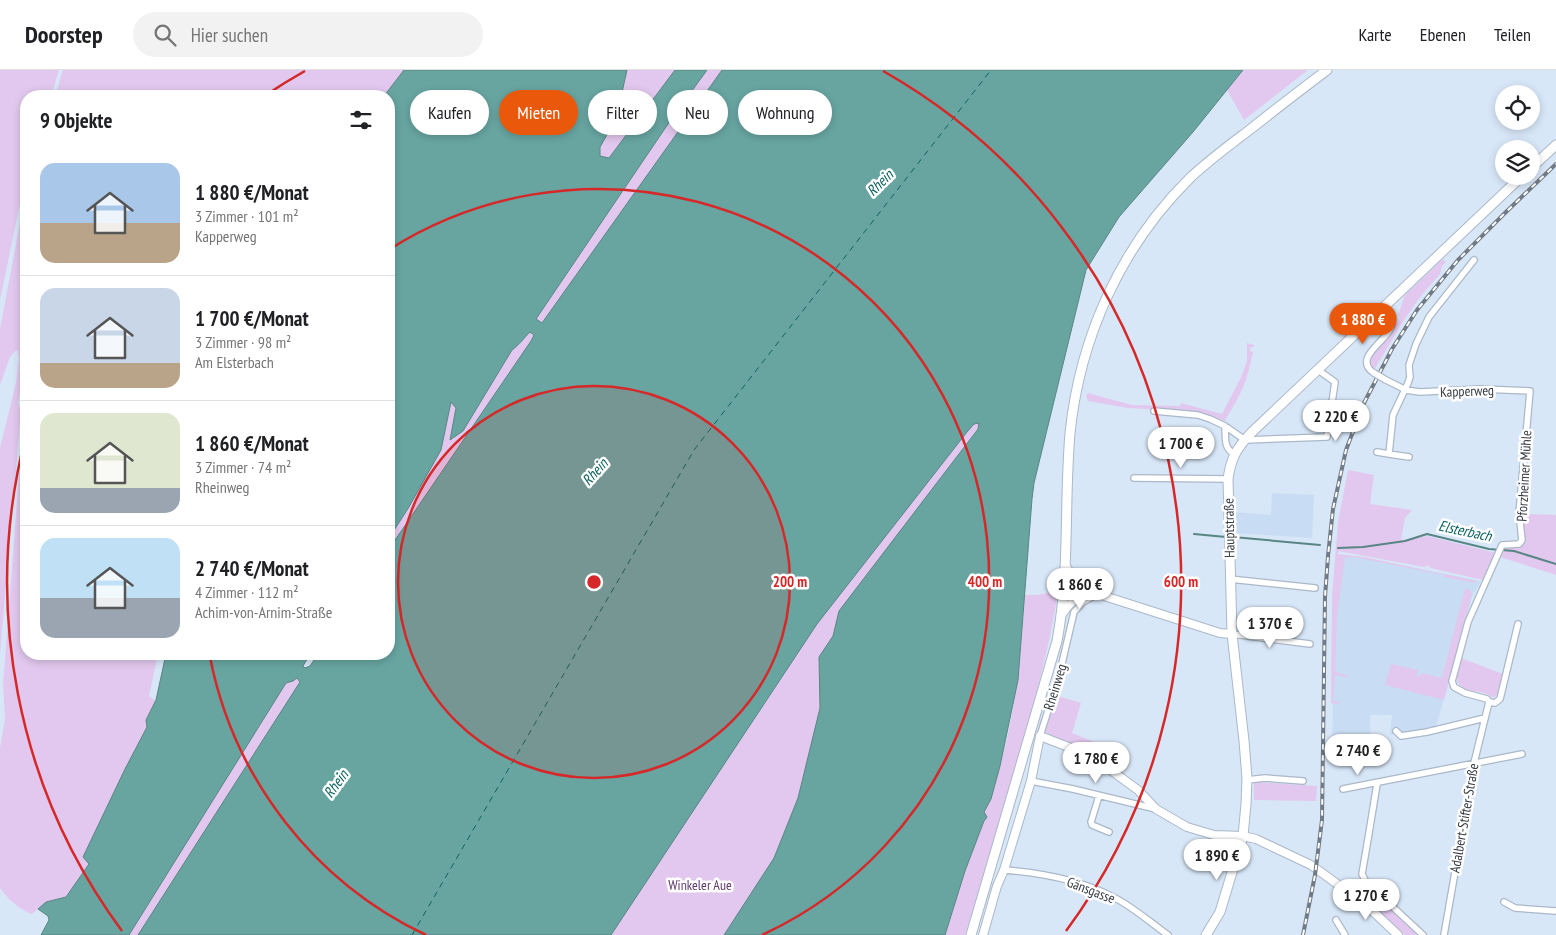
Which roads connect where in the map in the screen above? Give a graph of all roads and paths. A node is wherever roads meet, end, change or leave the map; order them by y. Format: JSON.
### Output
{"nodes":[{"id":1,"x":1327,"y":70,"type":"edge"},
{"id":2,"x":1556,"y":145,"type":"edge"},
{"id":3,"x":1540,"y":160,"type":"edge"},
{"id":4,"x":1513,"y":185,"type":"edge"},
{"id":5,"x":1474,"y":260,"type":"dead end"},
{"id":6,"x":1386,"y":306,"type":"junction"},
{"id":7,"x":1318,"y":370,"type":"junction"},
{"id":8,"x":1406,"y":390,"type":"junction"},
{"id":9,"x":1530,"y":391,"type":"joint"},
{"id":10,"x":1154,"y":411,"type":"dead end"},
{"id":11,"x":1225,"y":426,"type":"junction"},
{"id":12,"x":1244,"y":440,"type":"junction"},
{"id":13,"x":1377,"y":452,"type":"dead end"},
{"id":14,"x":1234,"y":454,"type":"junction"},
{"id":15,"x":1389,"y":454,"type":"junction"},
{"id":16,"x":1409,"y":457,"type":"dead end"},
{"id":17,"x":1134,"y":478,"type":"dead end"},
{"id":18,"x":1228,"y":479,"type":"junction"},
{"id":19,"x":1066,"y":566,"type":"junction"},
{"id":20,"x":1230,"y":579,"type":"junction"},
{"id":21,"x":1074,"y":580,"type":"junction"},
{"id":22,"x":1065,"y":586,"type":"junction"},
{"id":23,"x":1315,"y":588,"type":"dead end"},
{"id":24,"x":1083,"y":592,"type":"junction"},
{"id":25,"x":1095,"y":593,"type":"junction"},
{"id":26,"x":1062,"y":614,"type":"junction"},
{"id":27,"x":1518,"y":624,"type":"dead end"},
{"id":28,"x":1232,"y":634,"type":"junction"},
{"id":29,"x":1310,"y":644,"type":"dead end"},
{"id":30,"x":1489,"y":702,"type":"junction"},
{"id":31,"x":1485,"y":718,"type":"junction"},
{"id":32,"x":1396,"y":731,"type":"dead end"},
{"id":33,"x":1040,"y":736,"type":"junction"},
{"id":34,"x":1522,"y":754,"type":"dead end"},
{"id":35,"x":1474,"y":763,"type":"junction"},
{"id":36,"x":1247,"y":780,"type":"junction"},
{"id":37,"x":1031,"y":781,"type":"junction"},
{"id":38,"x":1303,"y":781,"type":"dead end"},
{"id":39,"x":1376,"y":784,"type":"junction"},
{"id":40,"x":1343,"y":789,"type":"dead end"},
{"id":41,"x":1099,"y":796,"type":"junction"},
{"id":42,"x":1156,"y":810,"type":"junction"},
{"id":43,"x":1110,"y":832,"type":"dead end"},
{"id":44,"x":1243,"y":836,"type":"junction"},
{"id":45,"x":1004,"y":870,"type":"junction"},
{"id":46,"x":1504,"y":902,"type":"dead end"},
{"id":47,"x":1556,"y":911,"type":"edge"},
{"id":48,"x":1336,"y":920,"type":"dead end"},
{"id":49,"x":971,"y":935,"type":"edge"},
{"id":50,"x":983,"y":935,"type":"edge"},
{"id":51,"x":1168,"y":935,"type":"edge"},
{"id":52,"x":1206,"y":935,"type":"edge"},
{"id":53,"x":1345,"y":935,"type":"edge"},
{"id":54,"x":1398,"y":935,"type":"edge"},
{"id":55,"x":1422,"y":935,"type":"edge"},
{"id":56,"x":1444,"y":935,"type":"edge"}],
"edges":[{"from":1,"to":19,"type":"main road"},
{"from":2,"to":3,"type":"main road"},
{"from":4,"to":6,"type":"main road","name":"Hauptstraße"},
{"from":5,"to":8,"type":"street"},
{"from":6,"to":7,"type":"main road","name":"Hauptstraße"},
{"from":6,"to":8,"type":"street","name":"Kapperweg","bridge":true},
{"from":7,"to":12,"type":"main road","name":"Hauptstraße"},
{"from":7,"to":12,"type":"street"},
{"from":8,"to":9,"type":"street","name":"Kapperweg"},
{"from":8,"to":15,"type":"street"},
{"from":9,"to":30,"type":"street","name":"Pforzheimer Mühle"},
{"from":10,"to":11,"type":"street"},
{"from":11,"to":12,"type":"street"},
{"from":11,"to":14,"type":"street"},
{"from":12,"to":14,"type":"main road","name":"Hauptstraße"},
{"from":13,"to":15,"type":"street"},
{"from":14,"to":18,"type":"main road","name":"Hauptstraße"},
{"from":15,"to":16,"type":"street"},
{"from":17,"to":18,"type":"street"},
{"from":18,"to":20,"type":"main road","name":"Hauptstraße"},
{"from":19,"to":21,"type":"street"},
{"from":19,"to":22,"type":"main road"},
{"from":20,"to":23,"type":"street"},
{"from":20,"to":28,"type":"main road","name":"Hauptstraße"},
{"from":21,"to":22,"type":"street"},
{"from":21,"to":25,"type":"street"},
{"from":22,"to":24,"type":"street"},
{"from":22,"to":26,"type":"main road"},
{"from":24,"to":25,"type":"street"},
{"from":24,"to":26,"type":"street"},
{"from":25,"to":28,"type":"street"},
{"from":25,"to":33,"type":"street","name":"Rheinweg"},
{"from":26,"to":49,"type":"main road"},
{"from":27,"to":30,"type":"street","name":"Adalbert-Stifter-Straße"},
{"from":28,"to":29,"type":"street"},
{"from":28,"to":36,"type":"main road","name":"Hauptstraße"},
{"from":30,"to":31,"type":"street","name":"Adalbert-Stifter-Straße"},
{"from":31,"to":32,"type":"street"},
{"from":31,"to":35,"type":"street","name":"Adalbert-Stifter-Straße"},
{"from":33,"to":37,"type":"street","name":"Rheinweg"},
{"from":33,"to":42,"type":"street"},
{"from":34,"to":35,"type":"street"},
{"from":35,"to":39,"type":"street"},
{"from":35,"to":56,"type":"street","name":"Adalbert-Stifter-Straße"},
{"from":36,"to":38,"type":"street"},
{"from":36,"to":44,"type":"main road","name":"Hauptstraße"},
{"from":37,"to":41,"type":"street"},
{"from":37,"to":45,"type":"street","name":"Rheinweg"},
{"from":39,"to":40,"type":"street"},
{"from":39,"to":55,"type":"street"},
{"from":41,"to":42,"type":"street"},
{"from":41,"to":43,"type":"street"},
{"from":42,"to":44,"type":"street"},
{"from":44,"to":52,"type":"main road","name":"Hauptstraße"},
{"from":44,"to":54,"type":"street"},
{"from":45,"to":50,"type":"street","name":"Rheinweg"},
{"from":45,"to":51,"type":"street","name":"Gänsgasse"},
{"from":46,"to":47,"type":"street"},
{"from":48,"to":53,"type":"street"}]}
